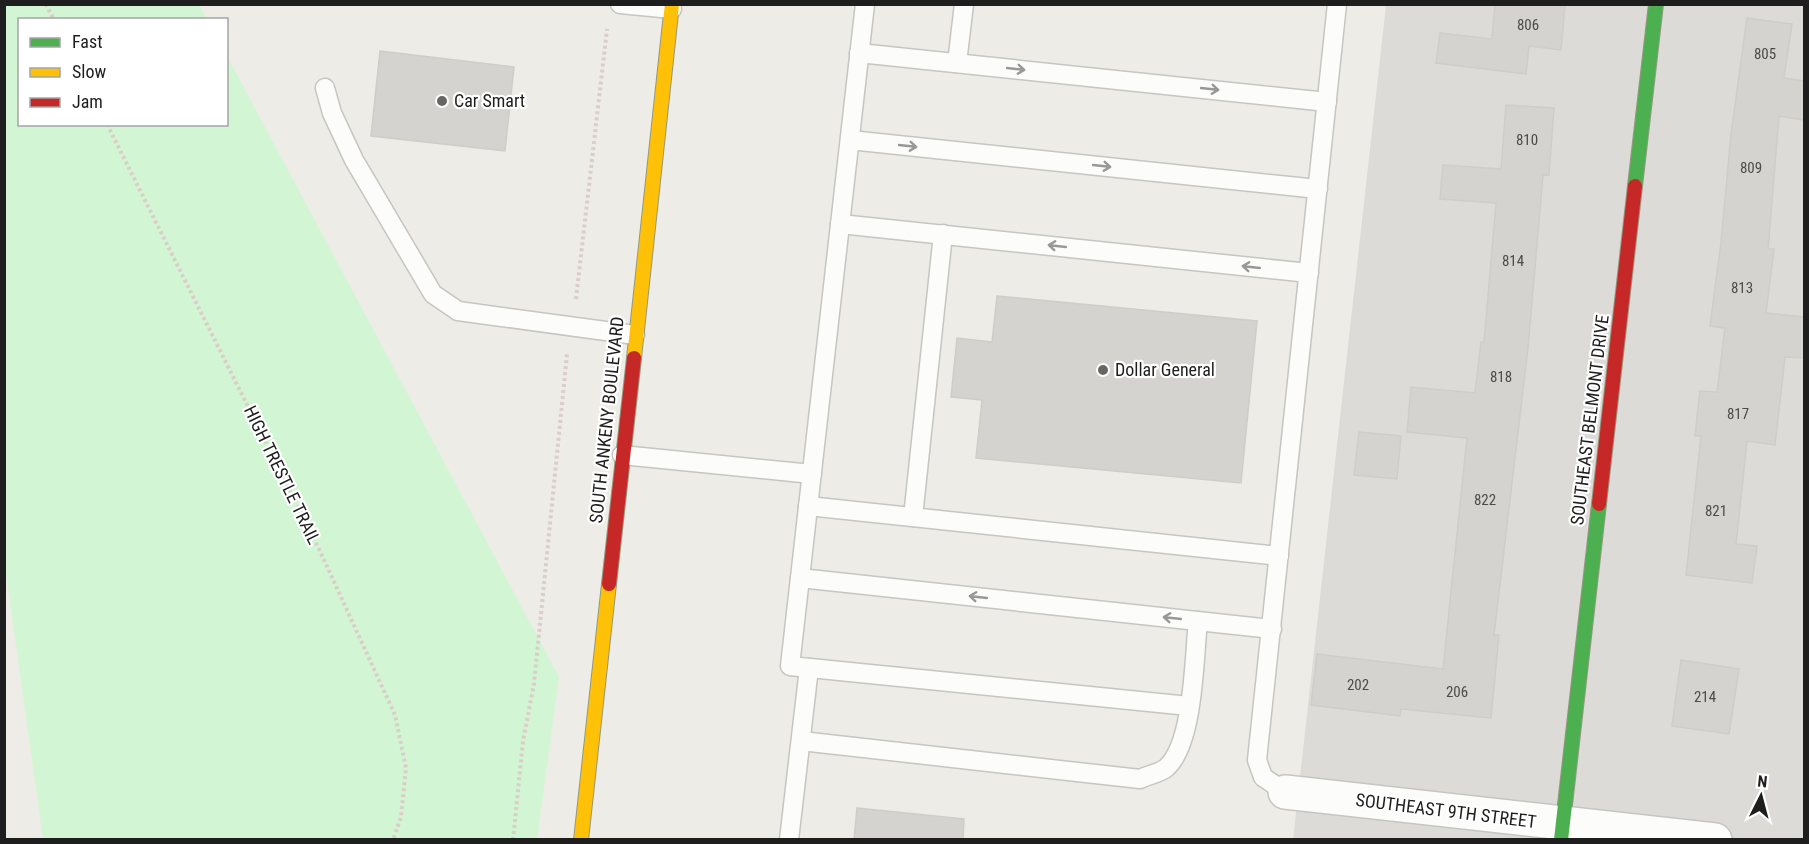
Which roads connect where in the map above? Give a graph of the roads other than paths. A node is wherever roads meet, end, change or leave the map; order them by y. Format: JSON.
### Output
{"nodes":[{"id":1,"x":620,"y":4,"type":"edge"},
{"id":2,"x":865,"y":4,"type":"edge"},
{"id":3,"x":964,"y":4,"type":"edge"},
{"id":4,"x":1337,"y":4,"type":"edge"},
{"id":5,"x":1656,"y":4,"type":"edge"},
{"id":6,"x":672,"y":7,"type":"edge"},
{"id":7,"x":859,"y":52,"type":"junction"},
{"id":8,"x":957,"y":63,"type":"junction"},
{"id":9,"x":326,"y":88,"type":"dead end"},
{"id":10,"x":1327,"y":102,"type":"junction"},
{"id":11,"x":850,"y":140,"type":"junction"},
{"id":12,"x":1318,"y":189,"type":"junction"},
{"id":13,"x":840,"y":224,"type":"junction"},
{"id":14,"x":943,"y":234,"type":"junction"},
{"id":15,"x":1309,"y":273,"type":"junction"},
{"id":16,"x":635,"y":335,"type":"junction"},
{"id":17,"x":622,"y":455,"type":"junction"},
{"id":18,"x":812,"y":474,"type":"junction"},
{"id":19,"x":808,"y":506,"type":"junction"},
{"id":20,"x":913,"y":517,"type":"junction"},
{"id":21,"x":1279,"y":556,"type":"junction"},
{"id":22,"x":800,"y":578,"type":"junction"},
{"id":23,"x":1198,"y":621,"type":"junction"},
{"id":24,"x":1272,"y":628,"type":"junction"},
{"id":25,"x":809,"y":668,"type":"junction"},
{"id":26,"x":1189,"y":706,"type":"junction"},
{"id":27,"x":801,"y":741,"type":"junction"},
{"id":28,"x":1285,"y":792,"type":"joint"},
{"id":29,"x":1562,"y":832,"type":"edge"},
{"id":30,"x":580,"y":840,"type":"edge"},
{"id":31,"x":789,"y":840,"type":"edge"},
{"id":32,"x":1715,"y":840,"type":"edge"}],
"edges":[{"from":1,"to":6,"type":"lane"},
{"from":2,"to":7,"type":"lane"},
{"from":3,"to":8,"type":"lane"},
{"from":4,"to":10,"type":"lane"},
{"from":5,"to":29,"type":"main road","name":"SOUTHEAST BELMONT DRIVE"},
{"from":6,"to":16,"type":"main road","name":"SOUTH ANKENY BOULEVARD"},
{"from":7,"to":8,"type":"lane"},
{"from":7,"to":11,"type":"lane"},
{"from":8,"to":10,"type":"lane","one_way":true},
{"from":9,"to":16,"type":"lane"},
{"from":10,"to":12,"type":"lane"},
{"from":11,"to":12,"type":"lane","one_way":true},
{"from":11,"to":13,"type":"lane"},
{"from":12,"to":15,"type":"lane"},
{"from":13,"to":14,"type":"lane"},
{"from":13,"to":18,"type":"lane"},
{"from":15,"to":14,"type":"lane","one_way":true},
{"from":14,"to":20,"type":"lane"},
{"from":15,"to":21,"type":"lane"},
{"from":16,"to":17,"type":"main road","name":"SOUTH ANKENY BOULEVARD"},
{"from":17,"to":18,"type":"lane"},
{"from":17,"to":30,"type":"main road","name":"SOUTH ANKENY BOULEVARD"},
{"from":18,"to":19,"type":"lane"},
{"from":19,"to":20,"type":"lane"},
{"from":19,"to":22,"type":"lane"},
{"from":20,"to":21,"type":"lane"},
{"from":21,"to":24,"type":"lane"},
{"from":23,"to":22,"type":"lane","one_way":true},
{"from":22,"to":25,"type":"lane"},
{"from":23,"to":24,"type":"lane"},
{"from":23,"to":26,"type":"lane"},
{"from":24,"to":28,"type":"lane"},
{"from":25,"to":26,"type":"lane"},
{"from":25,"to":27,"type":"lane"},
{"from":26,"to":27,"type":"lane"},
{"from":27,"to":31,"type":"lane"},
{"from":28,"to":29,"type":"street","name":"SOUTHEAST 9TH STREET"},
{"from":29,"to":32,"type":"street","name":"SOUTHEAST 9TH STREET"}]}
